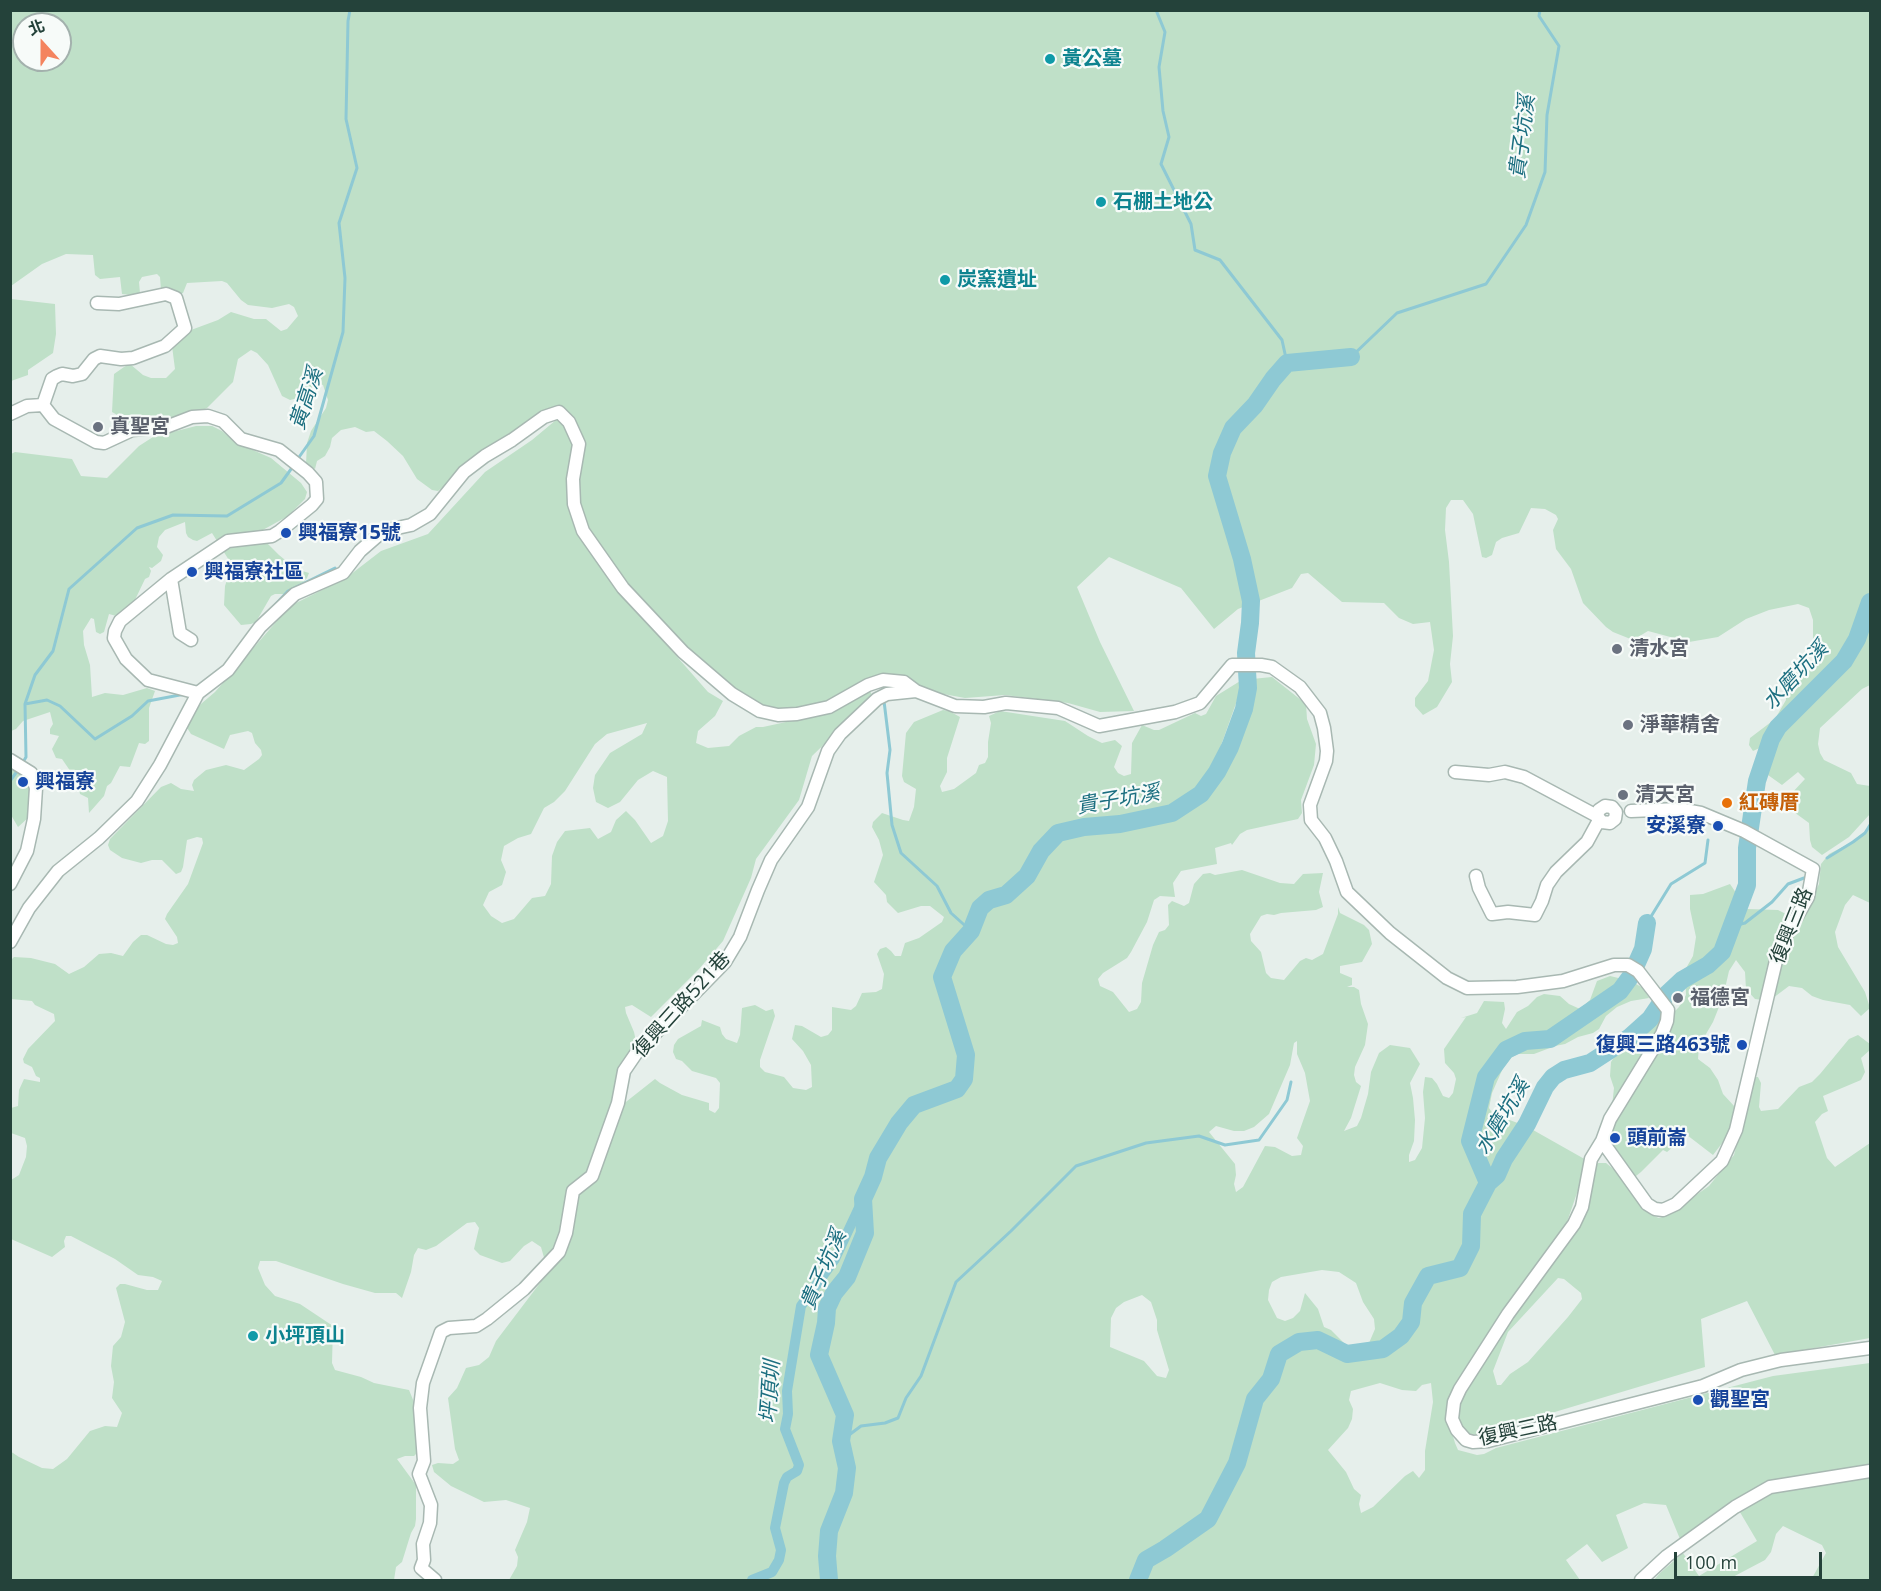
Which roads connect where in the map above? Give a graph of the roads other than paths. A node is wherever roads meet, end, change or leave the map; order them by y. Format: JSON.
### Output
{"nodes":[{"id":1,"x":97,"y":303,"type":"dead end"},
{"id":2,"x":44,"y":405,"type":"junction"},
{"id":3,"x":10,"y":414,"type":"edge"},
{"id":4,"x":171,"y":579,"type":"junction"},
{"id":5,"x":191,"y":640,"type":"dead end"},
{"id":6,"x":916,"y":691,"type":"junction"},
{"id":7,"x":198,"y":693,"type":"junction"},
{"id":8,"x":10,"y":760,"type":"edge"},
{"id":9,"x":1455,"y":772,"type":"dead end"},
{"id":10,"x":1631,"y":811,"type":"dead end"},
{"id":11,"x":1476,"y":876,"type":"dead end"},
{"id":12,"x":10,"y":884,"type":"edge"},
{"id":13,"x":10,"y":942,"type":"edge"},
{"id":14,"x":1662,"y":1001,"type":"joint"},
{"id":15,"x":1602,"y":1142,"type":"junction"},
{"id":16,"x":1870,"y":1348,"type":"edge"},
{"id":17,"x":1870,"y":1471,"type":"edge"},
{"id":18,"x":435,"y":1581,"type":"edge"},
{"id":19,"x":1641,"y":1581,"type":"edge"}],
"edges":[{"from":1,"to":2,"type":"street"},
{"from":2,"to":3,"type":"street"},
{"from":2,"to":4,"type":"street"},
{"from":4,"to":5,"type":"street"},
{"from":4,"to":7,"type":"street"},
{"from":6,"to":7,"type":"street","name":"復興三路521巷"},
{"from":6,"to":14,"type":"street","name":"復興三路521巷"},
{"from":6,"to":18,"type":"street","name":"復興三路521巷"},
{"from":7,"to":13,"type":"street"},
{"from":8,"to":12,"type":"street"},
{"from":9,"to":11,"type":"street"},
{"from":10,"to":15,"type":"street","name":"復興三路"},
{"from":14,"to":15,"type":"street","name":"復興三路"},
{"from":15,"to":16,"type":"street","name":"復興三路"},
{"from":17,"to":19,"type":"street"}]}
